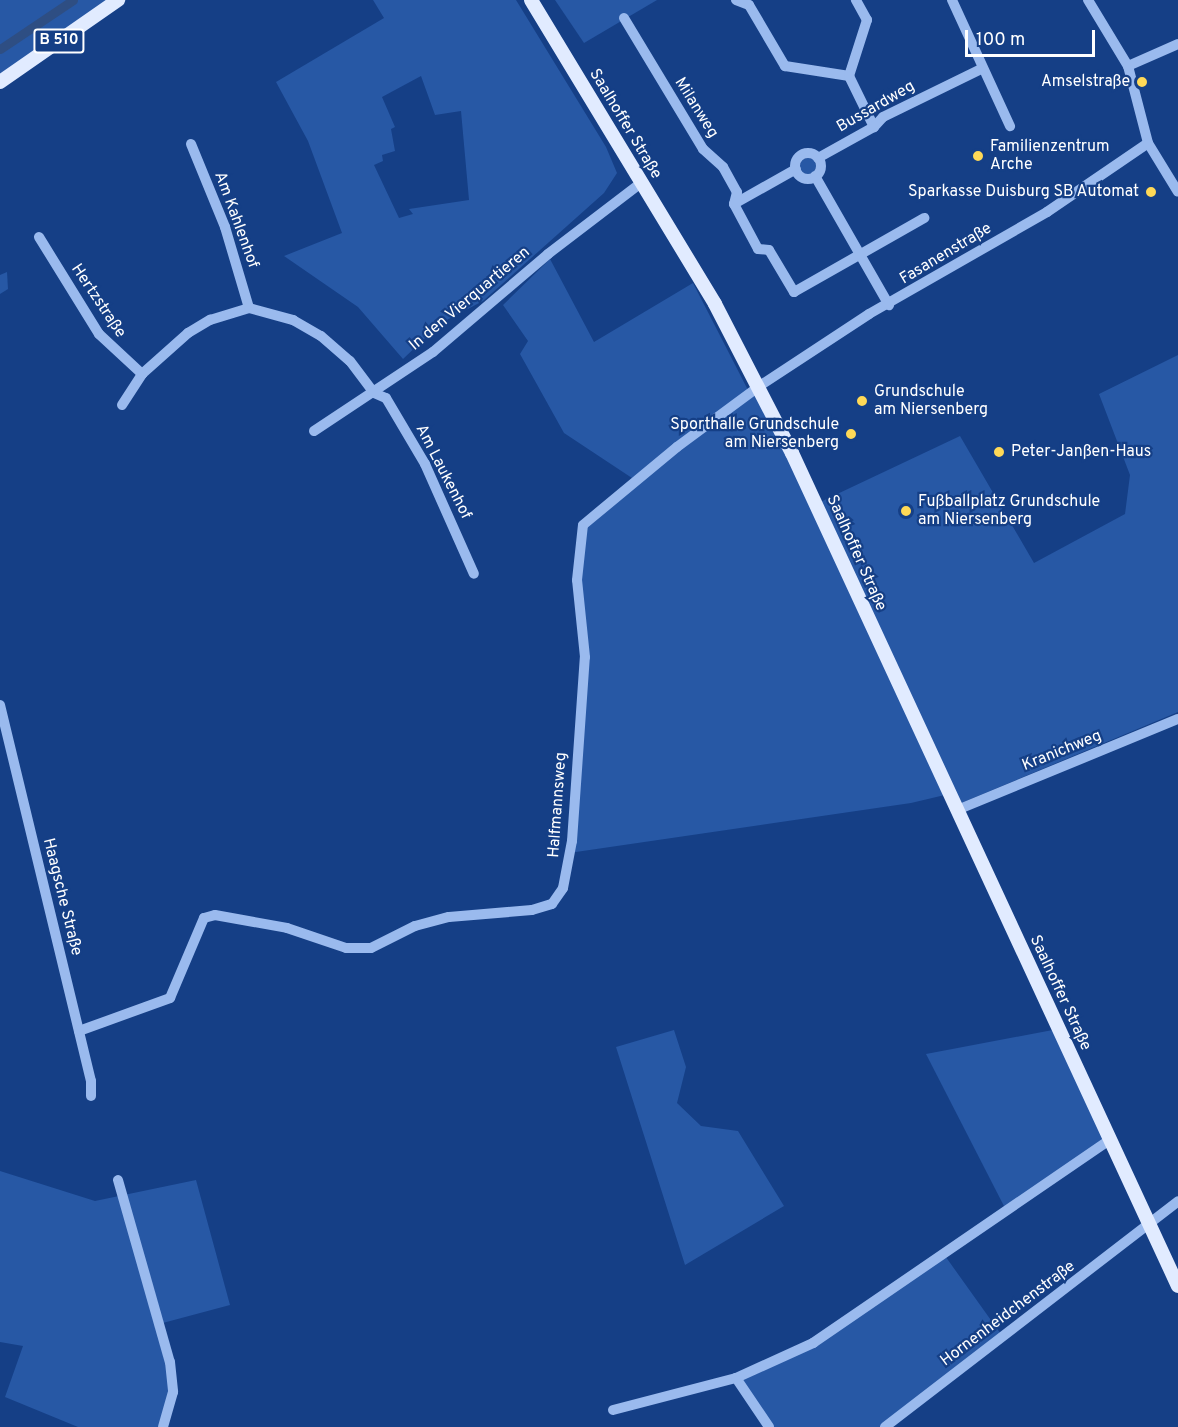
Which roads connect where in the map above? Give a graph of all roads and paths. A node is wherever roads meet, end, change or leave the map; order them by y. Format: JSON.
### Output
{"nodes":[{"id":1,"x":118,"y":0,"type":"edge"},
{"id":2,"x":531,"y":0,"type":"edge"},
{"id":3,"x":736,"y":0,"type":"edge"},
{"id":4,"x":856,"y":0,"type":"edge"},
{"id":5,"x":952,"y":0,"type":"edge"},
{"id":6,"x":1088,"y":0,"type":"edge"},
{"id":7,"x":624,"y":18,"type":"dead end"},
{"id":8,"x":1178,"y":44,"type":"edge"},
{"id":9,"x":1128,"y":66,"type":"junction"},
{"id":10,"x":983,"y":68,"type":"junction"},
{"id":11,"x":849,"y":76,"type":"junction"},
{"id":12,"x":0,"y":82,"type":"edge"},
{"id":13,"x":1010,"y":126,"type":"dead end"},
{"id":14,"x":874,"y":127,"type":"junction"},
{"id":15,"x":1148,"y":143,"type":"junction"},
{"id":16,"x":191,"y":144,"type":"dead end"},
{"id":17,"x":818,"y":158,"type":"junction"},
{"id":18,"x":796,"y":169,"type":"junction"},
{"id":19,"x":815,"y":177,"type":"junction"},
{"id":20,"x":640,"y":183,"type":"junction"},
{"id":21,"x":1178,"y":192,"type":"edge"},
{"id":22,"x":734,"y":204,"type":"junction"},
{"id":23,"x":924,"y":218,"type":"dead end"},
{"id":24,"x":39,"y":237,"type":"dead end"},
{"id":25,"x":860,"y":254,"type":"junction"},
{"id":26,"x":889,"y":305,"type":"junction"},
{"id":27,"x":249,"y":308,"type":"junction"},
{"id":28,"x":142,"y":374,"type":"junction"},
{"id":29,"x":758,"y":387,"type":"junction"},
{"id":30,"x":374,"y":393,"type":"junction"},
{"id":31,"x":122,"y":405,"type":"dead end"},
{"id":32,"x":314,"y":431,"type":"dead end"},
{"id":33,"x":474,"y":574,"type":"dead end"},
{"id":34,"x":0,"y":705,"type":"edge"},
{"id":35,"x":1178,"y":719,"type":"edge"},
{"id":36,"x":957,"y":810,"type":"junction"},
{"id":37,"x":79,"y":1031,"type":"junction"},
{"id":38,"x":91,"y":1096,"type":"dead end"},
{"id":39,"x":1110,"y":1140,"type":"junction"},
{"id":40,"x":118,"y":1180,"type":"dead end"},
{"id":41,"x":1178,"y":1201,"type":"edge"},
{"id":42,"x":1149,"y":1224,"type":"junction"},
{"id":43,"x":1178,"y":1286,"type":"edge"},
{"id":44,"x":736,"y":1378,"type":"junction"},
{"id":45,"x":613,"y":1410,"type":"dead end"},
{"id":46,"x":163,"y":1427,"type":"edge"},
{"id":47,"x":769,"y":1427,"type":"edge"},
{"id":48,"x":885,"y":1427,"type":"edge"}],
"edges":[{"from":1,"to":12,"type":"main road","number":"B 510"},
{"from":2,"to":20,"type":"main road","name":"Saalhoffer Straße"},
{"from":3,"to":11,"type":"street"},
{"from":4,"to":11,"type":"street"},
{"from":5,"to":10,"type":"street"},
{"from":6,"to":9,"type":"street"},
{"from":7,"to":22,"type":"street","name":"Milanweg"},
{"from":8,"to":9,"type":"street"},
{"from":9,"to":15,"type":"street"},
{"from":10,"to":13,"type":"street"},
{"from":10,"to":14,"type":"street","name":"Bussardweg"},
{"from":11,"to":14,"type":"street"},
{"from":14,"to":17,"type":"street","name":"Bussardweg"},
{"from":15,"to":21,"type":"street"},
{"from":15,"to":26,"type":"street","name":"Fasanenstraße"},
{"from":16,"to":27,"type":"street","name":"Am Kahlenhof"},
{"from":17,"to":18,"type":"street"},
{"from":17,"to":19,"type":"street"},
{"from":18,"to":19,"type":"street"},
{"from":18,"to":22,"type":"street"},
{"from":19,"to":25,"type":"street"},
{"from":20,"to":29,"type":"main road","name":"Saalhoffer Straße"},
{"from":20,"to":30,"type":"street","name":"In den Vierquartieren"},
{"from":22,"to":25,"type":"street","name":"Milanweg"},
{"from":23,"to":25,"type":"street"},
{"from":24,"to":28,"type":"street","name":"Hertzstraße"},
{"from":25,"to":26,"type":"street"},
{"from":26,"to":29,"type":"street","name":"Fasanenstraße"},
{"from":27,"to":28,"type":"street"},
{"from":27,"to":30,"type":"street","name":"Am Laukenhof"},
{"from":28,"to":31,"type":"street"},
{"from":29,"to":36,"type":"main road","name":"Saalhoffer Straße"},
{"from":29,"to":37,"type":"street","name":"Halfmannsweg"},
{"from":30,"to":32,"type":"street","name":"In den Vierquartieren"},
{"from":30,"to":33,"type":"street","name":"Am Laukenhof"},
{"from":34,"to":37,"type":"street","name":"Haagsche Straße"},
{"from":35,"to":36,"type":"street","name":"Kranichweg"},
{"from":36,"to":39,"type":"main road","name":"Saalhoffer Straße"},
{"from":37,"to":38,"type":"street","name":"Haagsche Straße"},
{"from":39,"to":42,"type":"main road","name":"Saalhoffer Straße"},
{"from":39,"to":44,"type":"street"},
{"from":40,"to":46,"type":"street"},
{"from":41,"to":42,"type":"street","name":"Hornenheidchenstraße"},
{"from":42,"to":43,"type":"main road","name":"Saalhoffer Straße"},
{"from":42,"to":48,"type":"street","name":"Hornenheidchenstraße"},
{"from":44,"to":45,"type":"street"},
{"from":44,"to":47,"type":"street"}]}
